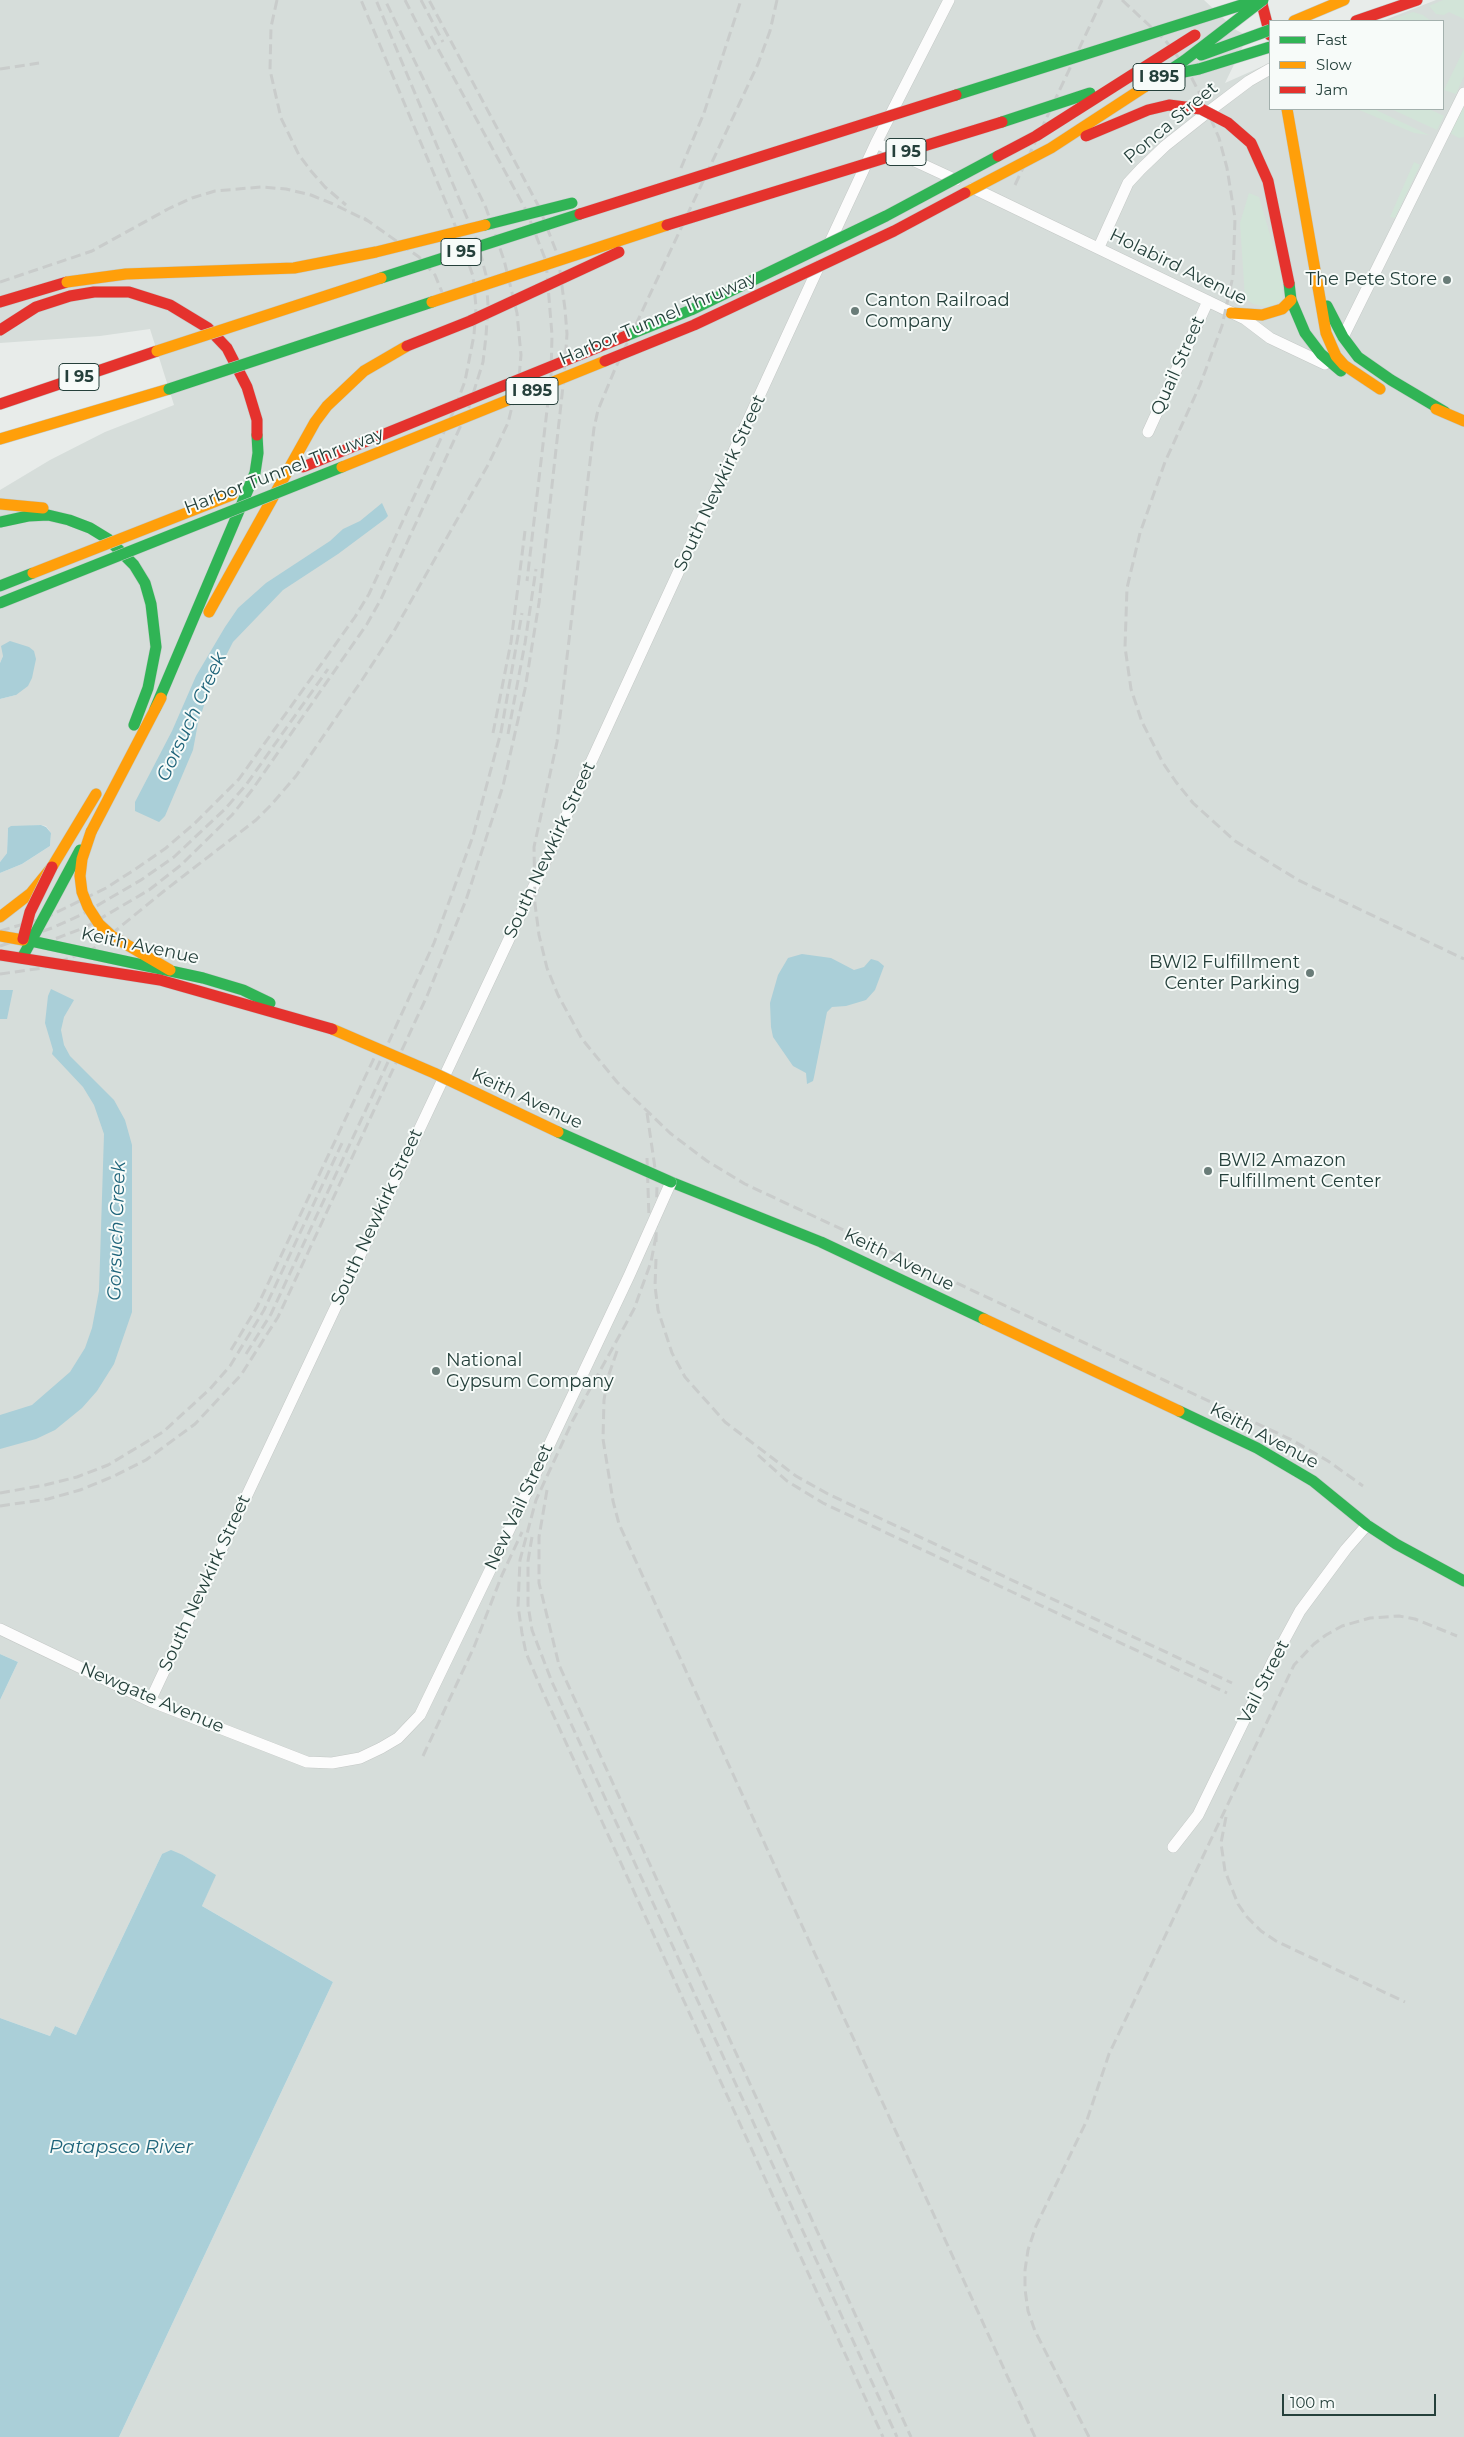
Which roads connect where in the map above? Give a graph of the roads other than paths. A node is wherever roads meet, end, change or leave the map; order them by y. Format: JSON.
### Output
{"nodes":[{"id":1,"x":949,"y":0,"type":"edge"},
{"id":2,"x":1223,"y":0,"type":"edge"},
{"id":3,"x":1243,"y":0,"type":"edge"},
{"id":4,"x":1261,"y":0,"type":"edge"},
{"id":5,"x":1344,"y":0,"type":"edge"},
{"id":6,"x":1417,"y":0,"type":"edge"},
{"id":7,"x":1296,"y":20,"type":"edge"},
{"id":8,"x":1359,"y":20,"type":"edge"},
{"id":9,"x":1269,"y":30,"type":"edge"},
{"id":10,"x":1269,"y":31,"type":"edge"},
{"id":11,"x":1118,"y":44,"type":"junction"},
{"id":12,"x":1269,"y":47,"type":"edge"},
{"id":13,"x":1269,"y":70,"type":"edge"},
{"id":14,"x":1103,"y":89,"type":"junction"},
{"id":15,"x":1464,"y":93,"type":"edge"},
{"id":16,"x":1287,"y":110,"type":"edge"},
{"id":17,"x":876,"y":143,"type":"junction"},
{"id":18,"x":1051,"y":148,"type":"junction"},
{"id":19,"x":766,"y":154,"type":"junction"},
{"id":20,"x":708,"y":211,"type":"junction"},
{"id":21,"x":1099,"y":247,"type":"junction"},
{"id":22,"x":1319,"y":293,"type":"junction"},
{"id":23,"x":1291,"y":300,"type":"junction"},
{"id":24,"x":1208,"y":301,"type":"junction"},
{"id":25,"x":0,"y":302,"type":"edge"},
{"id":26,"x":1231,"y":312,"type":"junction"},
{"id":27,"x":0,"y":330,"type":"edge"},
{"id":28,"x":1343,"y":337,"type":"junction"},
{"id":29,"x":157,"y":350,"type":"junction"},
{"id":30,"x":60,"y":371,"type":"dead end"},
{"id":31,"x":1341,"y":371,"type":"junction"},
{"id":32,"x":1380,"y":389,"type":"junction"},
{"id":33,"x":0,"y":404,"type":"edge"},
{"id":34,"x":1445,"y":412,"type":"junction"},
{"id":35,"x":1464,"y":420,"type":"edge"},
{"id":36,"x":1148,"y":432,"type":"dead end"},
{"id":37,"x":0,"y":439,"type":"edge"},
{"id":38,"x":0,"y":504,"type":"edge"},
{"id":39,"x":69,"y":520,"type":"junction"},
{"id":40,"x":0,"y":522,"type":"edge"},
{"id":41,"x":8,"y":571,"type":"dead end"},
{"id":42,"x":33,"y":573,"type":"junction"},
{"id":43,"x":0,"y":586,"type":"edge"},
{"id":44,"x":0,"y":603,"type":"edge"},
{"id":45,"x":155,"y":709,"type":"junction"},
{"id":46,"x":129,"y":734,"type":"dead end"},
{"id":47,"x":101,"y":784,"type":"dead end"},
{"id":48,"x":91,"y":832,"type":"junction"},
{"id":49,"x":52,"y":867,"type":"junction"},
{"id":50,"x":0,"y":917,"type":"edge"},
{"id":51,"x":0,"y":936,"type":"edge"},
{"id":52,"x":27,"y":940,"type":"junction"},
{"id":53,"x":0,"y":955,"type":"edge"},
{"id":54,"x":22,"y":958,"type":"junction"},
{"id":55,"x":170,"y":970,"type":"junction"},
{"id":56,"x":295,"y":1016,"type":"junction"},
{"id":57,"x":442,"y":1081,"type":"junction"},
{"id":58,"x":624,"y":1164,"type":"dead end"},
{"id":59,"x":671,"y":1182,"type":"junction"},
{"id":60,"x":1367,"y":1525,"type":"junction"},
{"id":61,"x":1464,"y":1581,"type":"edge"},
{"id":62,"x":0,"y":1628,"type":"edge"},
{"id":63,"x":150,"y":1701,"type":"junction"},
{"id":64,"x":307,"y":1762,"type":"joint"},
{"id":65,"x":1173,"y":1847,"type":"dead end"}],
"edges":[{"from":1,"to":17,"type":"street","name":"South Newkirk Street"},
{"from":2,"to":11,"type":"main road","bridge":true},
{"from":3,"to":42,"type":"main road","name":"Harbor Tunnel Thruway","number":"I 895","bridge":true},
{"from":4,"to":10,"type":"main road"},
{"from":4,"to":11,"type":"main road","number":"I 95","bridge":true},
{"from":4,"to":18,"type":"main road","name":"Harbor Tunnel Thruway","number":"I 895","bridge":true},
{"from":5,"to":7,"type":"main road"},
{"from":6,"to":8,"type":"main road"},
{"from":9,"to":14,"type":"main road","number":"I 95","bridge":true},
{"from":11,"to":19,"type":"main road","number":"I 95","bridge":true},
{"from":12,"to":14,"type":"main road","bridge":true},
{"from":13,"to":21,"type":"street","name":"Ponca Street"},
{"from":14,"to":20,"type":"main road","number":"I 95","bridge":true},
{"from":15,"to":28,"type":"street"},
{"from":16,"to":22,"type":"main road"},
{"from":17,"to":21,"type":"street","name":"Holabird Avenue"},
{"from":17,"to":57,"type":"street","name":"South Newkirk Street"},
{"from":18,"to":23,"type":"main road","bridge":true},
{"from":18,"to":44,"type":"main road","name":"Harbor Tunnel Thruway","number":"I 895","bridge":true},
{"from":19,"to":25,"type":"main road","bridge":true},
{"from":19,"to":29,"type":"main road","number":"I 95","bridge":true},
{"from":20,"to":37,"type":"main road","number":"I 95","bridge":true},
{"from":20,"to":45,"type":"main road","bridge":true},
{"from":21,"to":24,"type":"street","name":"Holabird Avenue"},
{"from":22,"to":28,"type":"main road"},
{"from":22,"to":32,"type":"main road"},
{"from":23,"to":26,"type":"main road"},
{"from":23,"to":31,"type":"main road"},
{"from":24,"to":26,"type":"street","name":"Holabird Avenue"},
{"from":24,"to":36,"type":"street","name":"Quail Street"},
{"from":26,"to":31,"type":"street","name":"Holabird Avenue"},
{"from":27,"to":45,"type":"main road"},
{"from":28,"to":34,"type":"main road"},
{"from":29,"to":30,"type":"main road","number":"I 95"},
{"from":29,"to":33,"type":"main road","number":"I 95"},
{"from":31,"to":32,"type":"main road","name":"Holabird Avenue"},
{"from":32,"to":34,"type":"main road","name":"Holabird Avenue"},
{"from":34,"to":35,"type":"main road","name":"Holabird Avenue"},
{"from":38,"to":39,"type":"main road"},
{"from":39,"to":40,"type":"main road"},
{"from":39,"to":46,"type":"main road","bridge":true},
{"from":41,"to":42,"type":"main road"},
{"from":42,"to":43,"type":"main road","name":"Harbor Tunnel Thruway","number":"I 895"},
{"from":45,"to":48,"type":"main road"},
{"from":47,"to":49,"type":"main road"},
{"from":48,"to":52,"type":"main road","bridge":true},
{"from":48,"to":55,"type":"main road","bridge":true},
{"from":49,"to":50,"type":"main road","bridge":true},
{"from":49,"to":52,"type":"main road","bridge":true},
{"from":51,"to":52,"type":"main road","name":"Keith Avenue","bridge":true},
{"from":52,"to":54,"type":"main road","bridge":true},
{"from":52,"to":55,"type":"main road","name":"Keith Avenue","bridge":true},
{"from":53,"to":54,"type":"main road","name":"Keith Avenue","bridge":true},
{"from":54,"to":56,"type":"main road","name":"Keith Avenue","bridge":true},
{"from":55,"to":56,"type":"main road","name":"Keith Avenue","bridge":true},
{"from":56,"to":59,"type":"main road","name":"Keith Avenue","bridge":true},
{"from":57,"to":58,"type":"street","name":"Keith Avenue"},
{"from":57,"to":63,"type":"street","name":"South Newkirk Street"},
{"from":59,"to":60,"type":"main road","name":"Keith Avenue"},
{"from":59,"to":64,"type":"street","name":"New Vail Street","bridge":true},
{"from":60,"to":61,"type":"main road","name":"Keith Avenue"},
{"from":60,"to":65,"type":"street","name":"Vail Street"},
{"from":62,"to":63,"type":"street","name":"Newgate Avenue"},
{"from":63,"to":64,"type":"street","name":"Newgate Avenue"}]}
